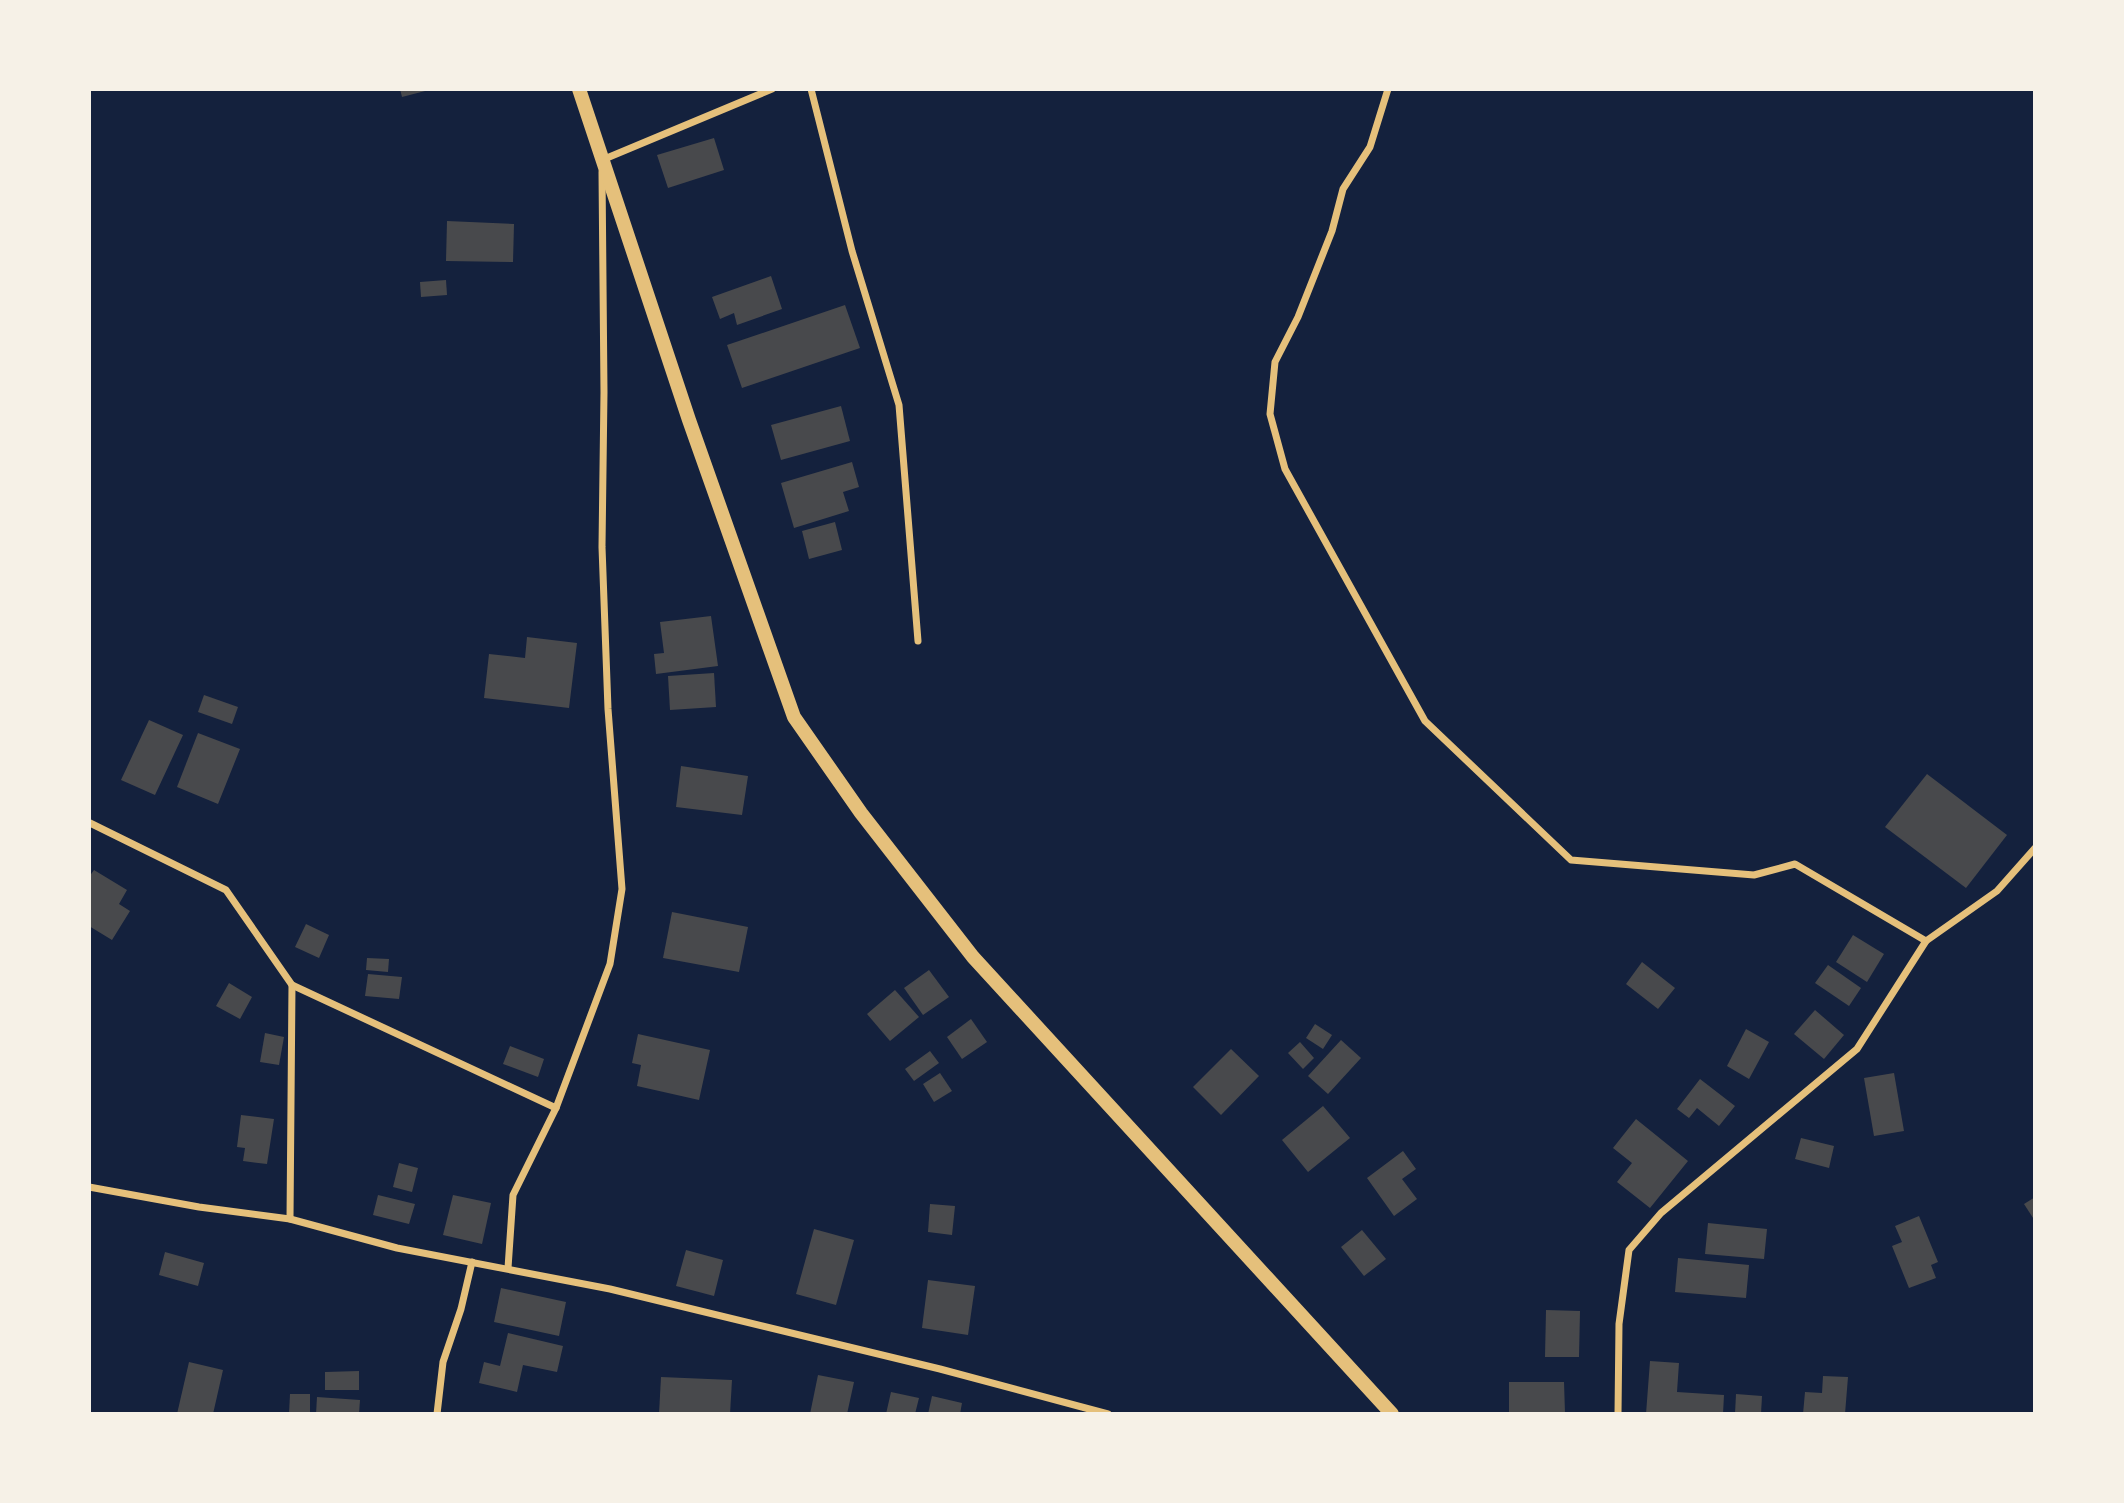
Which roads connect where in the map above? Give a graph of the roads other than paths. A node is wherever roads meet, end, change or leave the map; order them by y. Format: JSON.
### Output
{"nodes":[{"id":1,"x":579,"y":89,"type":"edge"},
{"id":2,"x":772,"y":89,"type":"edge"},
{"id":3,"x":811,"y":89,"type":"edge"},
{"id":4,"x":1388,"y":89,"type":"edge"},
{"id":5,"x":602,"y":159,"type":"junction"},
{"id":6,"x":918,"y":642,"type":"dead end"},
{"id":7,"x":90,"y":823,"type":"edge"},
{"id":8,"x":2035,"y":848,"type":"edge"},
{"id":9,"x":1926,"y":941,"type":"junction"},
{"id":10,"x":292,"y":985,"type":"junction"},
{"id":11,"x":556,"y":1108,"type":"junction"},
{"id":12,"x":89,"y":1187,"type":"edge"},
{"id":13,"x":290,"y":1219,"type":"junction"},
{"id":14,"x":472,"y":1262,"type":"junction"},
{"id":15,"x":508,"y":1268,"type":"junction"},
{"id":16,"x":437,"y":1414,"type":"edge"},
{"id":17,"x":1108,"y":1414,"type":"edge"},
{"id":18,"x":1392,"y":1414,"type":"edge"},
{"id":19,"x":1618,"y":1414,"type":"edge"}],
"edges":[{"from":1,"to":5,"type":"main road"},
{"from":2,"to":5,"type":"street"},
{"from":3,"to":6,"type":"street"},
{"from":4,"to":9,"type":"street"},
{"from":5,"to":11,"type":"street"},
{"from":5,"to":18,"type":"main road"},
{"from":7,"to":10,"type":"street"},
{"from":8,"to":9,"type":"street"},
{"from":9,"to":19,"type":"street"},
{"from":10,"to":11,"type":"street"},
{"from":10,"to":13,"type":"street"},
{"from":11,"to":15,"type":"street"},
{"from":12,"to":13,"type":"street"},
{"from":13,"to":14,"type":"street"},
{"from":14,"to":15,"type":"street"},
{"from":14,"to":16,"type":"street"},
{"from":15,"to":17,"type":"street"}]}
